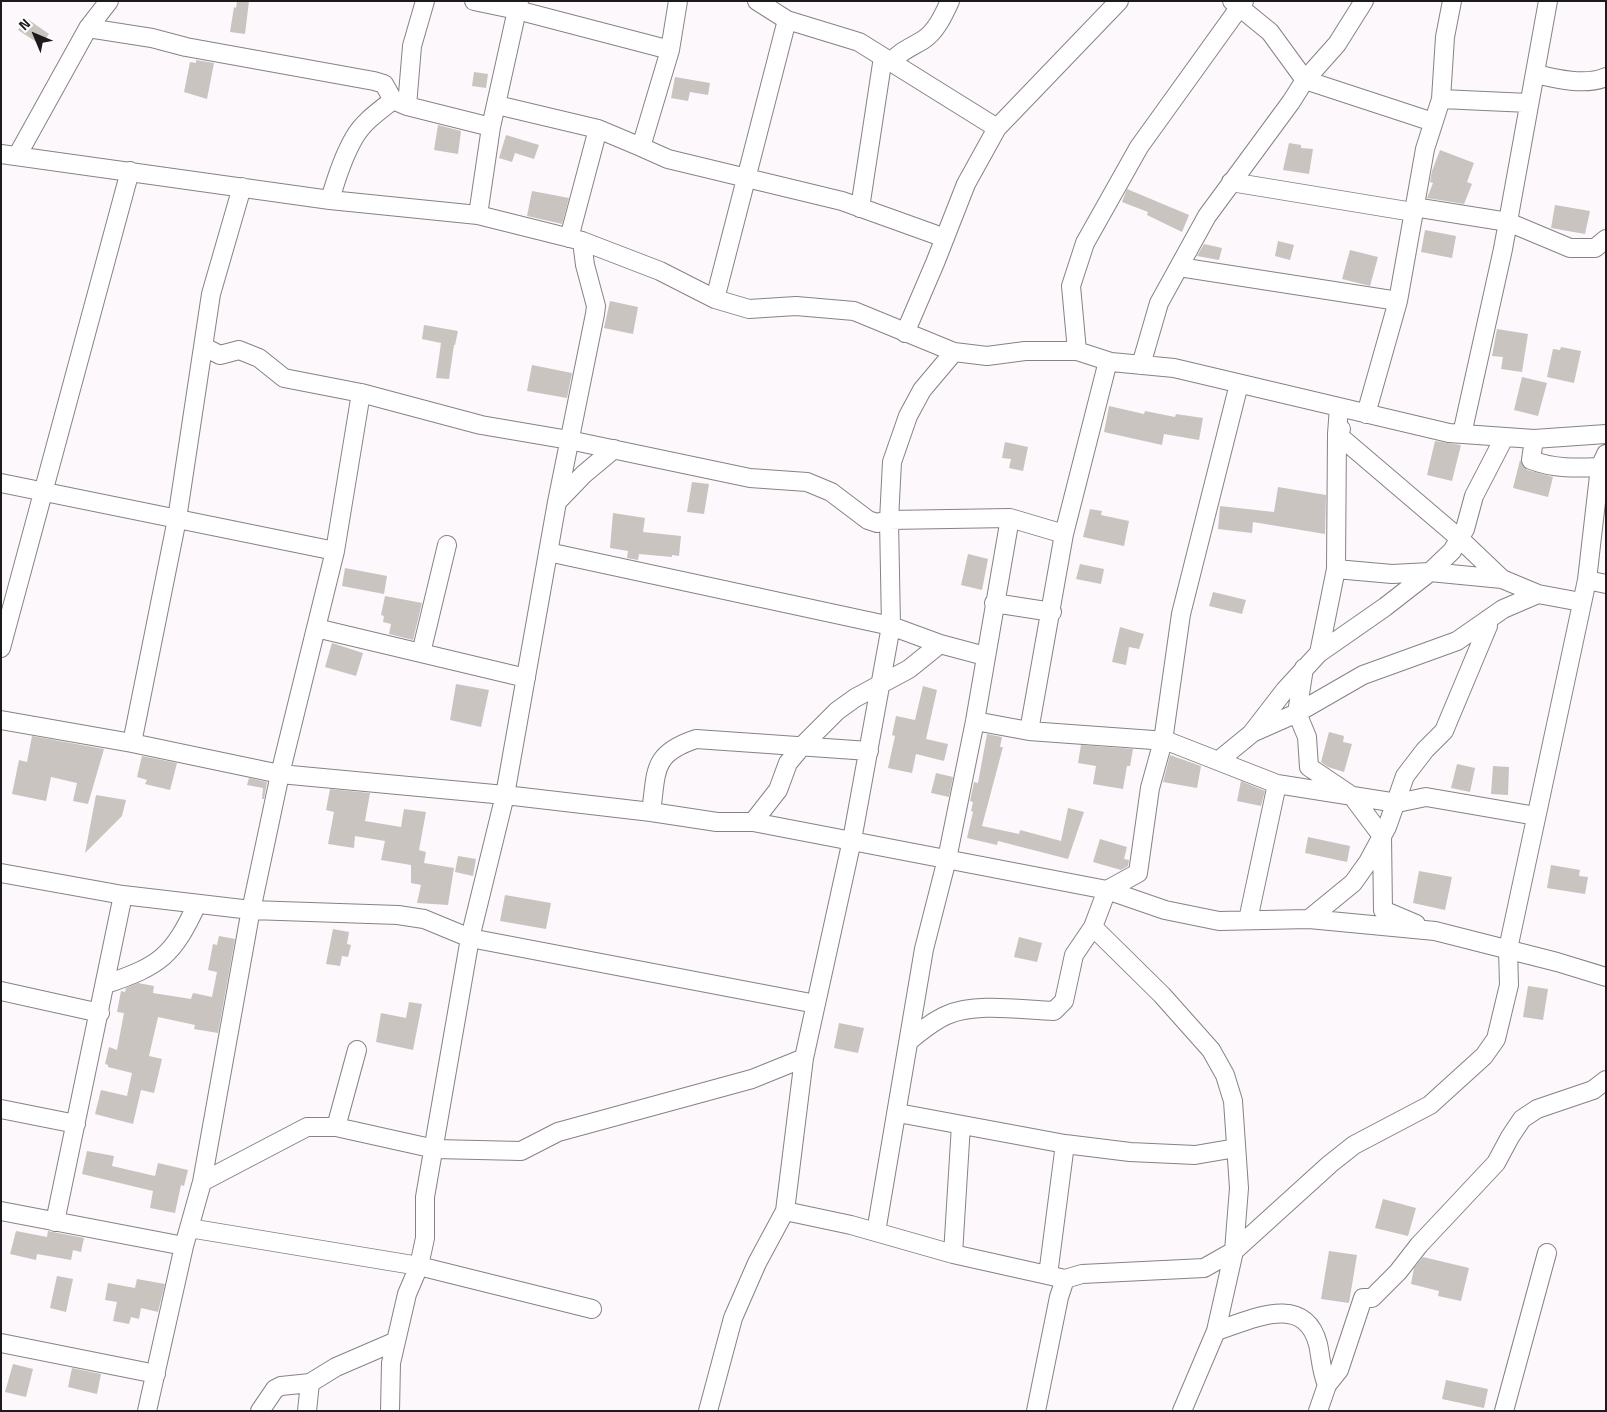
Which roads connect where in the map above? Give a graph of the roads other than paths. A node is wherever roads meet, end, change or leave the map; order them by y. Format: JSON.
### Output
{"nodes":[{"id":1,"x":109,"y":1,"type":"edge"},
{"id":2,"x":425,"y":1,"type":"edge"},
{"id":3,"x":474,"y":1,"type":"edge"},
{"id":4,"x":678,"y":1,"type":"edge"},
{"id":5,"x":757,"y":1,"type":"edge"},
{"id":6,"x":950,"y":1,"type":"edge"},
{"id":7,"x":1119,"y":1,"type":"edge"},
{"id":8,"x":1364,"y":1,"type":"edge"},
{"id":9,"x":1452,"y":1,"type":"edge"},
{"id":10,"x":1548,"y":1,"type":"edge"},
{"id":11,"x":1238,"y":3,"type":"edge"},
{"id":12,"x":518,"y":6,"type":"edge"},
{"id":13,"x":787,"y":20,"type":"junction"},
{"id":14,"x":88,"y":28,"type":"junction"},
{"id":15,"x":670,"y":50,"type":"junction"},
{"id":16,"x":887,"y":60,"type":"junction"},
{"id":17,"x":1536,"y":74,"type":"junction"},
{"id":18,"x":1606,"y":77,"type":"edge"},
{"id":19,"x":1305,"y":80,"type":"junction"},
{"id":20,"x":1440,"y":99,"type":"junction"},
{"id":21,"x":400,"y":103,"type":"junction"},
{"id":22,"x":1529,"y":103,"type":"junction"},
{"id":23,"x":497,"y":105,"type":"junction"},
{"id":24,"x":1434,"y":122,"type":"junction"},
{"id":25,"x":491,"y":127,"type":"junction"},
{"id":26,"x":997,"y":128,"type":"junction"},
{"id":27,"x":598,"y":129,"type":"junction"},
{"id":28,"x":641,"y":148,"type":"junction"},
{"id":29,"x":9,"y":155,"type":"edge"},
{"id":30,"x":130,"y":171,"type":"junction"},
{"id":31,"x":746,"y":178,"type":"junction"},
{"id":32,"x":1232,"y":182,"type":"junction"},
{"id":33,"x":242,"y":187,"type":"junction"},
{"id":34,"x":330,"y":200,"type":"junction"},
{"id":35,"x":860,"y":208,"type":"junction"},
{"id":36,"x":1414,"y":210,"type":"junction"},
{"id":37,"x":478,"y":215,"type":"junction"},
{"id":38,"x":1508,"y":222,"type":"junction"},
{"id":39,"x":945,"y":238,"type":"junction"},
{"id":40,"x":1606,"y":239,"type":"edge"},
{"id":41,"x":575,"y":240,"type":"junction"},
{"id":42,"x":1179,"y":267,"type":"junction"},
{"id":43,"x":715,"y":299,"type":"junction"},
{"id":44,"x":1398,"y":301,"type":"junction"},
{"id":45,"x":905,"y":333,"type":"junction"},
{"id":46,"x":204,"y":347,"type":"junction"},
{"id":47,"x":1077,"y":351,"type":"junction"},
{"id":48,"x":954,"y":352,"type":"junction"},
{"id":49,"x":1108,"y":361,"type":"junction"},
{"id":50,"x":1141,"y":365,"type":"junction"},
{"id":51,"x":1238,"y":384,"type":"junction"},
{"id":52,"x":361,"y":393,"type":"junction"},
{"id":53,"x":1352,"y":410,"type":"junction"},
{"id":54,"x":1338,"y":434,"type":"junction"},
{"id":55,"x":1462,"y":434,"type":"junction"},
{"id":56,"x":1606,"y":434,"type":"edge"},
{"id":57,"x":1504,"y":438,"type":"junction"},
{"id":58,"x":1534,"y":439,"type":"junction"},
{"id":59,"x":569,"y":440,"type":"junction"},
{"id":60,"x":614,"y":449,"type":"junction"},
{"id":61,"x":1603,"y":461,"type":"edge"},
{"id":62,"x":1,"y":484,"type":"edge"},
{"id":63,"x":45,"y":492,"type":"junction"},
{"id":64,"x":557,"y":502,"type":"junction"},
{"id":65,"x":1010,"y":518,"type":"junction"},
{"id":66,"x":177,"y":519,"type":"junction"},
{"id":67,"x":889,"y":520,"type":"junction"},
{"id":68,"x":1064,"y":534,"type":"junction"},
{"id":69,"x":1460,"y":538,"type":"junction"},
{"id":70,"x":447,"y":545,"type":"dead end"},
{"id":71,"x":335,"y":552,"type":"junction"},
{"id":72,"x":548,"y":552,"type":"junction"},
{"id":73,"x":1336,"y":569,"type":"junction"},
{"id":74,"x":1430,"y":572,"type":"junction"},
{"id":75,"x":1502,"y":579,"type":"junction"},
{"id":76,"x":1588,"y":580,"type":"junction"},
{"id":77,"x":1606,"y":584,"type":"edge"},
{"id":78,"x":1538,"y":594,"type":"junction"},
{"id":79,"x":1581,"y":602,"type":"junction"},
{"id":80,"x":994,"y":603,"type":"junction"},
{"id":81,"x":1052,"y":612,"type":"junction"},
{"id":82,"x":1488,"y":619,"type":"junction"},
{"id":83,"x":892,"y":626,"type":"junction"},
{"id":84,"x":316,"y":628,"type":"junction"},
{"id":85,"x":2,"y":638,"type":"edge"},
{"id":86,"x":940,"y":644,"type":"junction"},
{"id":87,"x":421,"y":653,"type":"junction"},
{"id":88,"x":1319,"y":653,"type":"junction"},
{"id":89,"x":985,"y":656,"type":"junction"},
{"id":90,"x":1304,"y":668,"type":"junction"},
{"id":91,"x":526,"y":678,"type":"junction"},
{"id":92,"x":882,"y":683,"type":"junction"},
{"id":93,"x":1298,"y":713,"type":"junction"},
{"id":94,"x":1,"y":720,"type":"edge"},
{"id":95,"x":975,"y":721,"type":"junction"},
{"id":96,"x":1030,"y":730,"type":"junction"},
{"id":97,"x":1252,"y":734,"type":"junction"},
{"id":98,"x":1163,"y":741,"type":"junction"},
{"id":99,"x":132,"y":743,"type":"junction"},
{"id":100,"x":803,"y":745,"type":"junction"},
{"id":101,"x":869,"y":750,"type":"junction"},
{"id":102,"x":1218,"y":760,"type":"junction"},
{"id":103,"x":280,"y":774,"type":"junction"},
{"id":104,"x":1277,"y":784,"type":"junction"},
{"id":105,"x":505,"y":795,"type":"junction"},
{"id":106,"x":1352,"y":796,"type":"junction"},
{"id":107,"x":1397,"y":803,"type":"junction"},
{"id":108,"x":651,"y":812,"type":"junction"},
{"id":109,"x":1536,"y":816,"type":"junction"},
{"id":110,"x":753,"y":822,"type":"junction"},
{"id":111,"x":1382,"y":836,"type":"junction"},
{"id":112,"x":852,"y":840,"type":"junction"},
{"id":113,"x":947,"y":859,"type":"junction"},
{"id":114,"x":1,"y":873,"type":"edge"},
{"id":115,"x":1107,"y":890,"type":"junction"},
{"id":116,"x":123,"y":895,"type":"junction"},
{"id":117,"x":197,"y":904,"type":"junction"},
{"id":118,"x":251,"y":910,"type":"junction"},
{"id":119,"x":1309,"y":919,"type":"junction"},
{"id":120,"x":1248,"y":920,"type":"junction"},
{"id":121,"x":1093,"y":927,"type":"junction"},
{"id":122,"x":1435,"y":931,"type":"junction"},
{"id":123,"x":470,"y":938,"type":"junction"},
{"id":124,"x":1508,"y":949,"type":"junction"},
{"id":125,"x":1606,"y":977,"type":"edge"},
{"id":126,"x":106,"y":984,"type":"junction"},
{"id":127,"x":1,"y":991,"type":"edge"},
{"id":128,"x":816,"y":1004,"type":"junction"},
{"id":129,"x":100,"y":1013,"type":"junction"},
{"id":130,"x":909,"y":1041,"type":"junction"},
{"id":131,"x":357,"y":1050,"type":"dead end"},
{"id":132,"x":804,"y":1058,"type":"junction"},
{"id":133,"x":1606,"y":1080,"type":"edge"},
{"id":134,"x":1,"y":1109,"type":"edge"},
{"id":135,"x":898,"y":1112,"type":"junction"},
{"id":136,"x":76,"y":1124,"type":"junction"},
{"id":137,"x":961,"y":1125,"type":"junction"},
{"id":138,"x":336,"y":1127,"type":"junction"},
{"id":139,"x":1064,"y":1144,"type":"junction"},
{"id":140,"x":435,"y":1148,"type":"junction"},
{"id":141,"x":1236,"y":1148,"type":"junction"},
{"id":142,"x":202,"y":1182,"type":"junction"},
{"id":143,"x":1,"y":1211,"type":"edge"},
{"id":144,"x":785,"y":1211,"type":"junction"},
{"id":145,"x":56,"y":1222,"type":"junction"},
{"id":146,"x":189,"y":1228,"type":"junction"},
{"id":147,"x":876,"y":1232,"type":"junction"},
{"id":148,"x":184,"y":1246,"type":"junction"},
{"id":149,"x":1234,"y":1251,"type":"junction"},
{"id":150,"x":1547,"y":1253,"type":"dead end"},
{"id":151,"x":953,"y":1254,"type":"junction"},
{"id":152,"x":419,"y":1266,"type":"junction"},
{"id":153,"x":1048,"y":1275,"type":"junction"},
{"id":154,"x":1065,"y":1279,"type":"junction"},
{"id":155,"x":592,"y":1309,"type":"dead end"},
{"id":156,"x":1216,"y":1331,"type":"junction"},
{"id":157,"x":394,"y":1342,"type":"junction"},
{"id":158,"x":1,"y":1343,"type":"edge"},
{"id":159,"x":156,"y":1374,"type":"junction"},
{"id":160,"x":310,"y":1383,"type":"junction"},
{"id":161,"x":1327,"y":1385,"type":"junction"},
{"id":162,"x":148,"y":1411,"type":"edge"},
{"id":163,"x":260,"y":1411,"type":"edge"},
{"id":164,"x":307,"y":1411,"type":"edge"},
{"id":165,"x":390,"y":1411,"type":"edge"},
{"id":166,"x":708,"y":1411,"type":"edge"},
{"id":167,"x":1036,"y":1411,"type":"edge"},
{"id":168,"x":1182,"y":1411,"type":"edge"},
{"id":169,"x":1318,"y":1411,"type":"edge"},
{"id":170,"x":1504,"y":1411,"type":"edge"}],
"edges":[{"from":1,"to":14,"type":"street"},
{"from":2,"to":21,"type":"street"},
{"from":3,"to":12,"type":"street"},
{"from":4,"to":15,"type":"street"},
{"from":5,"to":13,"type":"street"},
{"from":6,"to":16,"type":"street"},
{"from":7,"to":26,"type":"street"},
{"from":8,"to":19,"type":"street"},
{"from":9,"to":20,"type":"street"},
{"from":10,"to":17,"type":"street"},
{"from":11,"to":19,"type":"street"},
{"from":11,"to":47,"type":"street"},
{"from":12,"to":15,"type":"street"},
{"from":12,"to":23,"type":"street"},
{"from":13,"to":16,"type":"street"},
{"from":13,"to":31,"type":"street"},
{"from":14,"to":21,"type":"street"},
{"from":14,"to":29,"type":"street"},
{"from":15,"to":28,"type":"street"},
{"from":16,"to":26,"type":"street"},
{"from":16,"to":35,"type":"street"},
{"from":17,"to":18,"type":"street"},
{"from":17,"to":22,"type":"street"},
{"from":19,"to":24,"type":"street"},
{"from":19,"to":32,"type":"street"},
{"from":20,"to":22,"type":"street"},
{"from":20,"to":24,"type":"street"},
{"from":21,"to":25,"type":"street"},
{"from":21,"to":34,"type":"street"},
{"from":22,"to":38,"type":"street"},
{"from":23,"to":25,"type":"street"},
{"from":23,"to":27,"type":"street"},
{"from":24,"to":36,"type":"street"},
{"from":25,"to":37,"type":"street"},
{"from":26,"to":39,"type":"street"},
{"from":27,"to":28,"type":"street"},
{"from":27,"to":41,"type":"street"},
{"from":28,"to":31,"type":"street"},
{"from":29,"to":30,"type":"street"},
{"from":30,"to":33,"type":"street"},
{"from":30,"to":63,"type":"street"},
{"from":31,"to":35,"type":"street"},
{"from":31,"to":43,"type":"street"},
{"from":32,"to":36,"type":"street"},
{"from":32,"to":42,"type":"street"},
{"from":33,"to":34,"type":"street"},
{"from":33,"to":46,"type":"street"},
{"from":34,"to":37,"type":"street"},
{"from":35,"to":39,"type":"street"},
{"from":36,"to":38,"type":"street"},
{"from":36,"to":44,"type":"street"},
{"from":37,"to":41,"type":"street"},
{"from":38,"to":40,"type":"street"},
{"from":38,"to":55,"type":"street"},
{"from":39,"to":45,"type":"street"},
{"from":41,"to":43,"type":"street"},
{"from":41,"to":59,"type":"street"},
{"from":42,"to":44,"type":"street"},
{"from":42,"to":50,"type":"street"},
{"from":43,"to":45,"type":"street"},
{"from":44,"to":53,"type":"street"},
{"from":45,"to":48,"type":"street"},
{"from":46,"to":52,"type":"street"},
{"from":46,"to":66,"type":"street"},
{"from":47,"to":48,"type":"street"},
{"from":47,"to":49,"type":"street"},
{"from":48,"to":67,"type":"street"},
{"from":49,"to":50,"type":"street"},
{"from":49,"to":68,"type":"street"},
{"from":50,"to":51,"type":"street"},
{"from":51,"to":53,"type":"street"},
{"from":51,"to":98,"type":"street"},
{"from":52,"to":59,"type":"street"},
{"from":52,"to":71,"type":"street"},
{"from":53,"to":54,"type":"street"},
{"from":53,"to":55,"type":"street"},
{"from":54,"to":69,"type":"street"},
{"from":54,"to":73,"type":"street"},
{"from":55,"to":57,"type":"street"},
{"from":56,"to":58,"type":"street"},
{"from":57,"to":58,"type":"street"},
{"from":57,"to":69,"type":"street"},
{"from":58,"to":61,"type":"street"},
{"from":59,"to":60,"type":"street"},
{"from":59,"to":64,"type":"street"},
{"from":60,"to":64,"type":"street"},
{"from":60,"to":67,"type":"street"},
{"from":61,"to":76,"type":"street"},
{"from":62,"to":63,"type":"street"},
{"from":63,"to":66,"type":"street"},
{"from":63,"to":85,"type":"street"},
{"from":64,"to":72,"type":"street"},
{"from":65,"to":67,"type":"street"},
{"from":65,"to":68,"type":"street"},
{"from":65,"to":80,"type":"street"},
{"from":66,"to":71,"type":"street"},
{"from":66,"to":99,"type":"street"},
{"from":67,"to":83,"type":"street"},
{"from":68,"to":81,"type":"street"},
{"from":69,"to":74,"type":"street"},
{"from":69,"to":75,"type":"street"},
{"from":70,"to":87,"type":"street"},
{"from":71,"to":84,"type":"street"},
{"from":72,"to":83,"type":"street"},
{"from":72,"to":91,"type":"street"},
{"from":73,"to":74,"type":"street"},
{"from":73,"to":88,"type":"street"},
{"from":74,"to":75,"type":"street"},
{"from":74,"to":88,"type":"street"},
{"from":75,"to":78,"type":"street"},
{"from":76,"to":77,"type":"street"},
{"from":76,"to":79,"type":"street"},
{"from":78,"to":79,"type":"street"},
{"from":78,"to":82,"type":"street"},
{"from":79,"to":109,"type":"street"},
{"from":80,"to":81,"type":"street"},
{"from":80,"to":89,"type":"street"},
{"from":81,"to":96,"type":"street"},
{"from":82,"to":93,"type":"street"},
{"from":82,"to":107,"type":"street"},
{"from":83,"to":86,"type":"street"},
{"from":83,"to":92,"type":"street"},
{"from":84,"to":87,"type":"street"},
{"from":84,"to":103,"type":"street"},
{"from":86,"to":89,"type":"street"},
{"from":86,"to":92,"type":"street"},
{"from":87,"to":91,"type":"street"},
{"from":88,"to":90,"type":"street"},
{"from":89,"to":95,"type":"street"},
{"from":90,"to":93,"type":"street"},
{"from":90,"to":97,"type":"street"},
{"from":91,"to":105,"type":"street"},
{"from":92,"to":100,"type":"street"},
{"from":92,"to":101,"type":"street"},
{"from":93,"to":97,"type":"street"},
{"from":93,"to":106,"type":"street"},
{"from":94,"to":99,"type":"street"},
{"from":95,"to":96,"type":"street"},
{"from":95,"to":113,"type":"street"},
{"from":96,"to":98,"type":"street"},
{"from":97,"to":102,"type":"street"},
{"from":98,"to":102,"type":"street"},
{"from":98,"to":115,"type":"street"},
{"from":99,"to":103,"type":"street"},
{"from":100,"to":101,"type":"street"},
{"from":100,"to":108,"type":"street"},
{"from":100,"to":110,"type":"street"},
{"from":101,"to":112,"type":"street"},
{"from":102,"to":104,"type":"street"},
{"from":103,"to":105,"type":"street"},
{"from":103,"to":118,"type":"street"},
{"from":104,"to":106,"type":"street"},
{"from":104,"to":120,"type":"street"},
{"from":105,"to":108,"type":"street"},
{"from":105,"to":123,"type":"street"},
{"from":106,"to":107,"type":"street"},
{"from":106,"to":111,"type":"street"},
{"from":107,"to":109,"type":"street"},
{"from":107,"to":111,"type":"street"},
{"from":108,"to":110,"type":"street"},
{"from":109,"to":124,"type":"street"},
{"from":110,"to":112,"type":"street"},
{"from":111,"to":119,"type":"street"},
{"from":111,"to":122,"type":"street"},
{"from":112,"to":113,"type":"street"},
{"from":112,"to":128,"type":"street"},
{"from":113,"to":115,"type":"street"},
{"from":113,"to":130,"type":"street"},
{"from":114,"to":116,"type":"street"},
{"from":115,"to":120,"type":"street"},
{"from":115,"to":121,"type":"street"},
{"from":116,"to":117,"type":"street"},
{"from":116,"to":126,"type":"street"},
{"from":117,"to":118,"type":"street"},
{"from":117,"to":126,"type":"street"},
{"from":118,"to":123,"type":"street"},
{"from":118,"to":142,"type":"street"},
{"from":119,"to":120,"type":"street"},
{"from":119,"to":122,"type":"street"},
{"from":121,"to":130,"type":"street"},
{"from":121,"to":141,"type":"street"},
{"from":122,"to":124,"type":"street"},
{"from":123,"to":128,"type":"street"},
{"from":123,"to":140,"type":"street"},
{"from":124,"to":125,"type":"street"},
{"from":124,"to":149,"type":"street"},
{"from":126,"to":129,"type":"street"},
{"from":127,"to":129,"type":"street"},
{"from":128,"to":132,"type":"street"},
{"from":129,"to":136,"type":"street"},
{"from":130,"to":135,"type":"street"},
{"from":131,"to":138,"type":"street"},
{"from":132,"to":140,"type":"street"},
{"from":132,"to":144,"type":"street"},
{"from":133,"to":161,"type":"street"},
{"from":134,"to":136,"type":"street"},
{"from":135,"to":137,"type":"street"},
{"from":135,"to":147,"type":"street"},
{"from":136,"to":145,"type":"street"},
{"from":137,"to":139,"type":"street"},
{"from":137,"to":151,"type":"street"},
{"from":138,"to":140,"type":"street"},
{"from":138,"to":142,"type":"street"},
{"from":139,"to":141,"type":"street"},
{"from":139,"to":153,"type":"street"},
{"from":140,"to":152,"type":"street"},
{"from":141,"to":149,"type":"street"},
{"from":142,"to":146,"type":"street"},
{"from":143,"to":145,"type":"street"},
{"from":144,"to":147,"type":"street"},
{"from":144,"to":166,"type":"street"},
{"from":145,"to":148,"type":"street"},
{"from":146,"to":148,"type":"street"},
{"from":146,"to":152,"type":"street"},
{"from":147,"to":151,"type":"street"},
{"from":148,"to":159,"type":"street"},
{"from":149,"to":154,"type":"street"},
{"from":149,"to":156,"type":"street"},
{"from":150,"to":170,"type":"street"},
{"from":151,"to":153,"type":"street"},
{"from":152,"to":155,"type":"street"},
{"from":152,"to":157,"type":"street"},
{"from":153,"to":154,"type":"street"},
{"from":154,"to":167,"type":"street"},
{"from":156,"to":161,"type":"street"},
{"from":156,"to":168,"type":"street"},
{"from":157,"to":160,"type":"street"},
{"from":157,"to":165,"type":"street"},
{"from":158,"to":159,"type":"street"},
{"from":159,"to":162,"type":"street"},
{"from":160,"to":163,"type":"street"},
{"from":160,"to":164,"type":"street"},
{"from":161,"to":169,"type":"street"}]}
